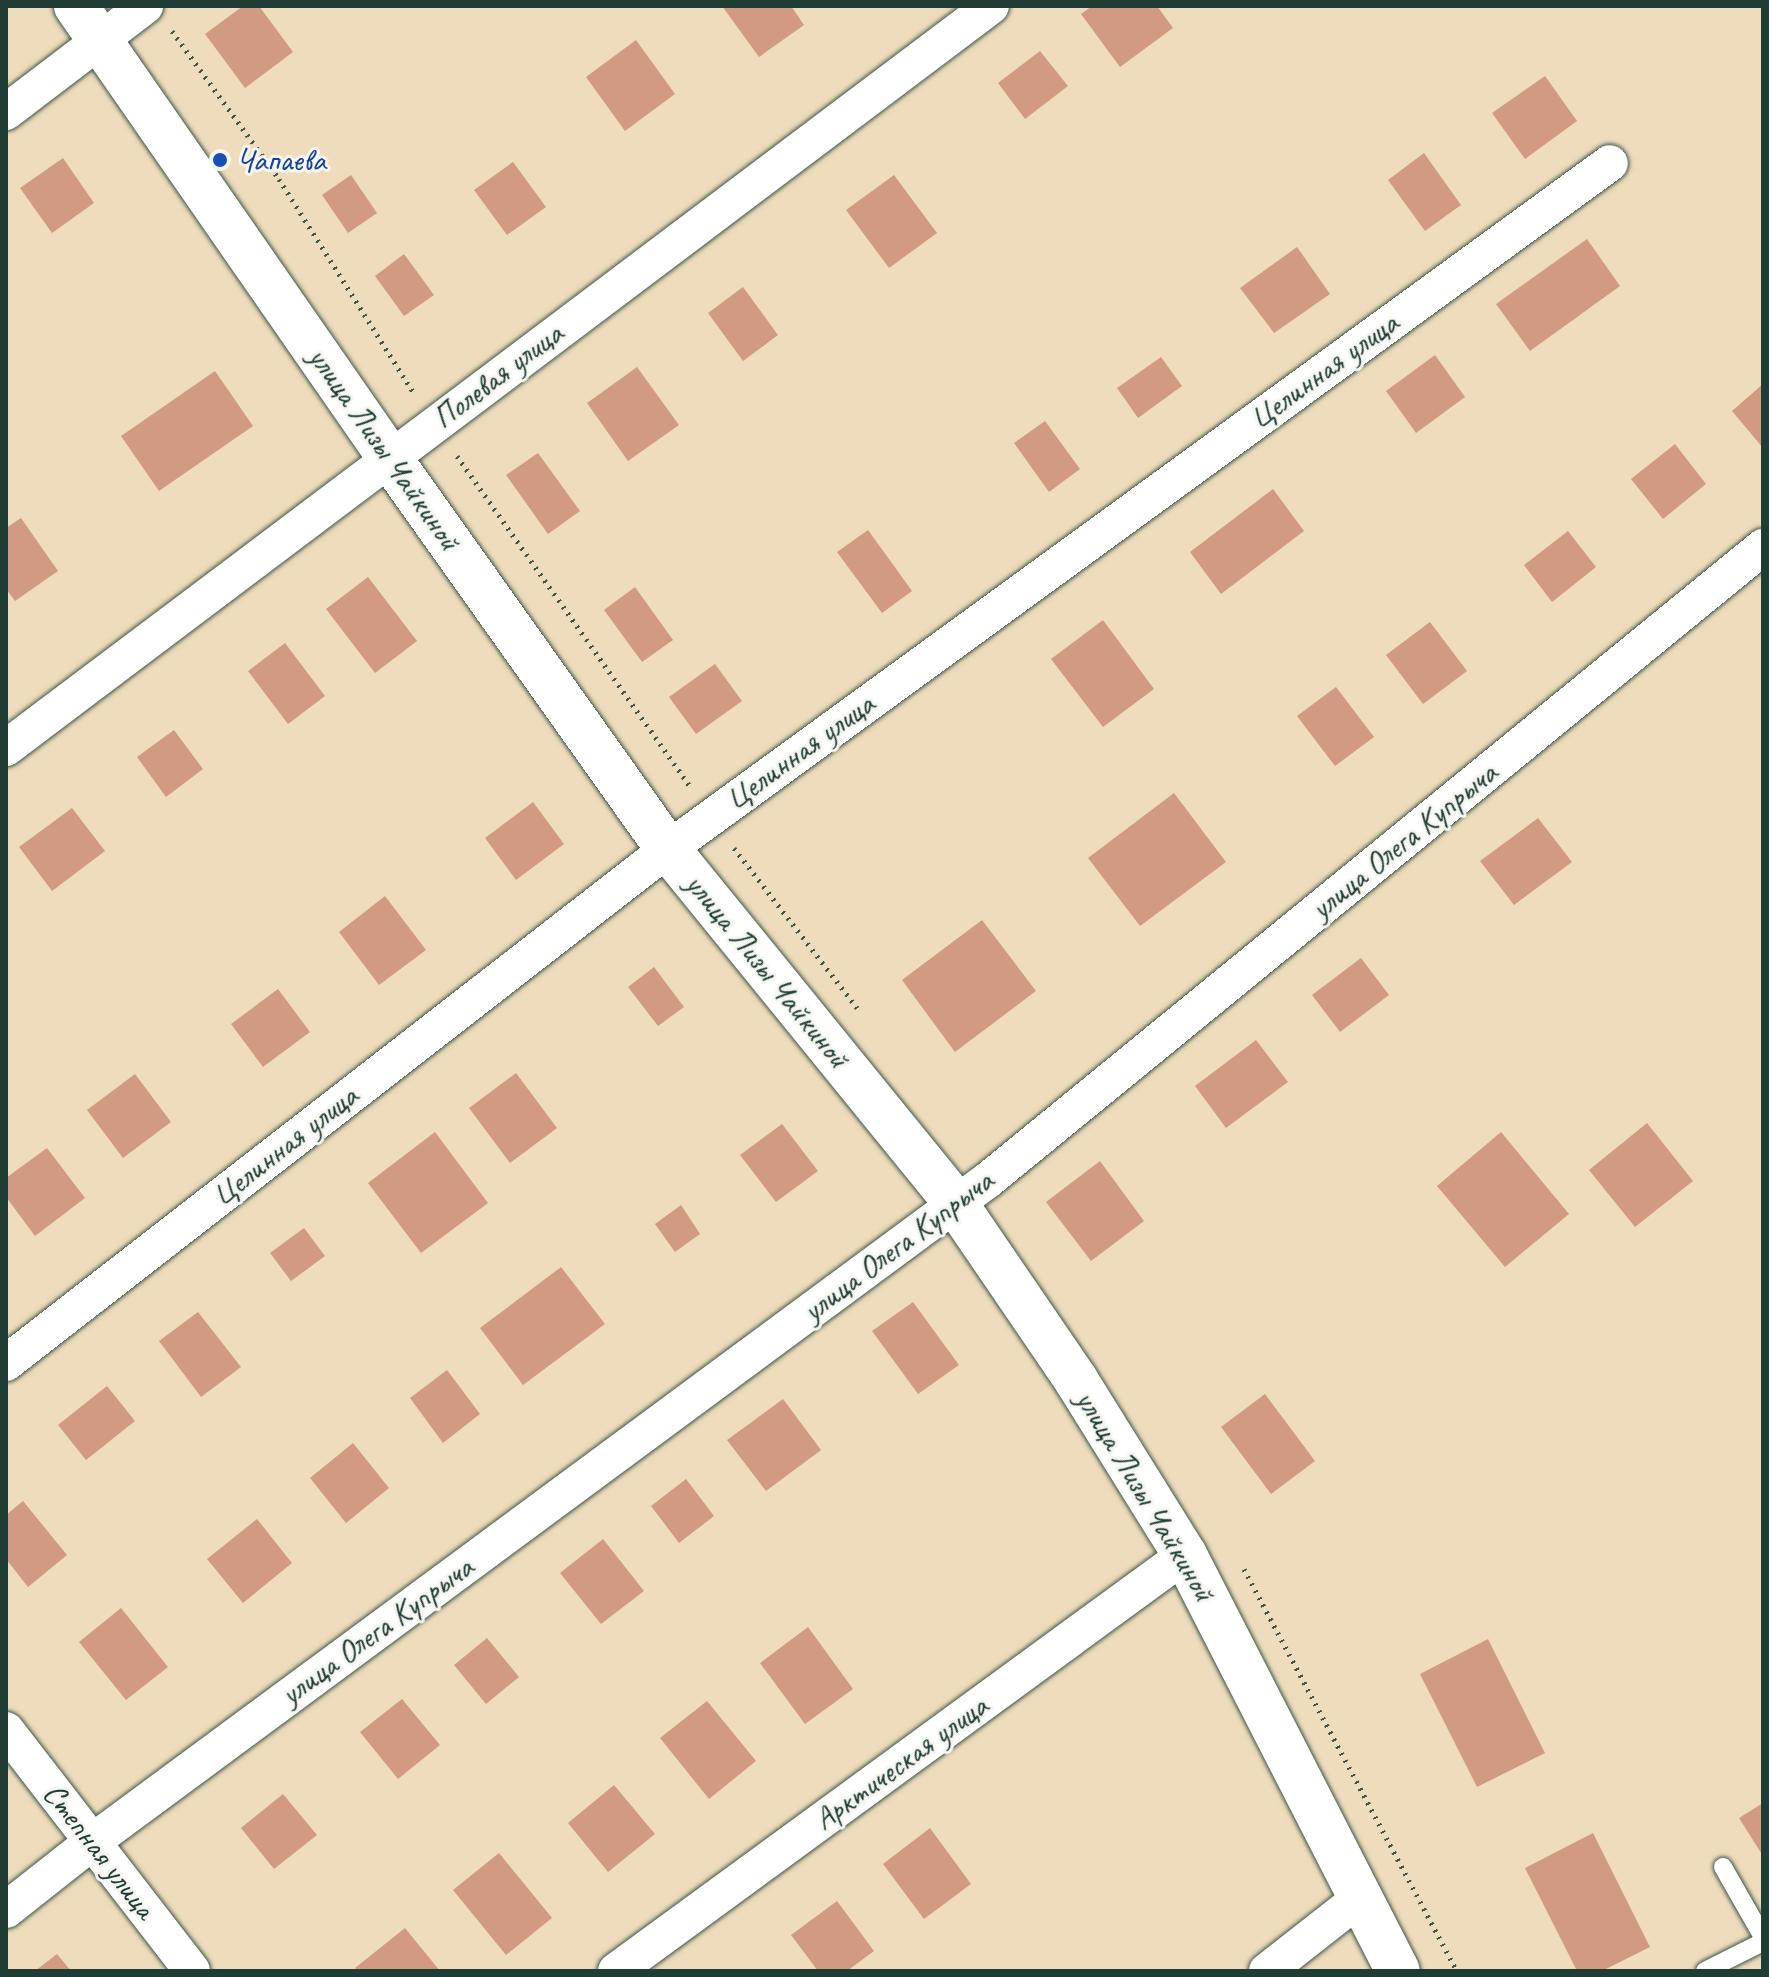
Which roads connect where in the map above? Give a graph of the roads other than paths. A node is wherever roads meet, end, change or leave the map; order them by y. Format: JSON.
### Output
{"nodes":[{"id":1,"x":76,"y":6,"type":"edge"},
{"id":2,"x":145,"y":6,"type":"edge"},
{"id":3,"x":991,"y":6,"type":"edge"},
{"id":4,"x":101,"y":42,"type":"junction"},
{"id":5,"x":6,"y":112,"type":"edge"},
{"id":6,"x":1610,"y":163,"type":"dead end"},
{"id":7,"x":389,"y":457,"type":"junction"},
{"id":8,"x":1763,"y":547,"type":"edge"},
{"id":9,"x":6,"y":748,"type":"edge"},
{"id":10,"x":668,"y":849,"type":"junction"},
{"id":11,"x":956,"y":1204,"type":"junction"},
{"id":12,"x":6,"y":1363,"type":"edge"},
{"id":13,"x":1185,"y":1555,"type":"junction"},
{"id":14,"x":6,"y":1730,"type":"edge"},
{"id":15,"x":92,"y":1842,"type":"junction"},
{"id":16,"x":1723,"y":1867,"type":"dead end"},
{"id":17,"x":1360,"y":1898,"type":"junction"},
{"id":18,"x":6,"y":1910,"type":"edge"},
{"id":19,"x":1763,"y":1940,"type":"edge"},
{"id":20,"x":192,"y":1971,"type":"edge"},
{"id":21,"x":616,"y":1971,"type":"edge"},
{"id":22,"x":1267,"y":1971,"type":"edge"},
{"id":23,"x":1398,"y":1971,"type":"edge"},
{"id":24,"x":1705,"y":1971,"type":"edge"}],
"edges":[{"from":1,"to":4,"type":"street","name":"улица Лизы Чайкиной"},
{"from":2,"to":4,"type":"street"},
{"from":3,"to":7,"type":"street","name":"Полевая улица"},
{"from":4,"to":5,"type":"street"},
{"from":4,"to":7,"type":"street","name":"улица Лизы Чайкиной"},
{"from":6,"to":10,"type":"street","name":"Целинная улица"},
{"from":7,"to":9,"type":"street","name":"Полевая улица"},
{"from":7,"to":10,"type":"street","name":"улица Лизы Чайкиной"},
{"from":8,"to":11,"type":"street","name":"улица Олега Купрыча"},
{"from":10,"to":11,"type":"street","name":"улица Лизы Чайкиной"},
{"from":10,"to":12,"type":"street","name":"Целинная улица"},
{"from":11,"to":13,"type":"street","name":"улица Лизы Чайкиной"},
{"from":11,"to":15,"type":"street","name":"улица Олега Купрыча"},
{"from":13,"to":17,"type":"street","name":"улица Лизы Чайкиной"},
{"from":13,"to":21,"type":"street","name":"Арктическая улица"},
{"from":14,"to":15,"type":"street","name":"Степная улица"},
{"from":15,"to":18,"type":"street","name":"улица Олега Купрыча"},
{"from":15,"to":20,"type":"street","name":"Степная улица"},
{"from":16,"to":19,"type":"lane"},
{"from":17,"to":22,"type":"street"},
{"from":17,"to":23,"type":"street","name":"улица Лизы Чайкиной"},
{"from":19,"to":24,"type":"lane"}]}
